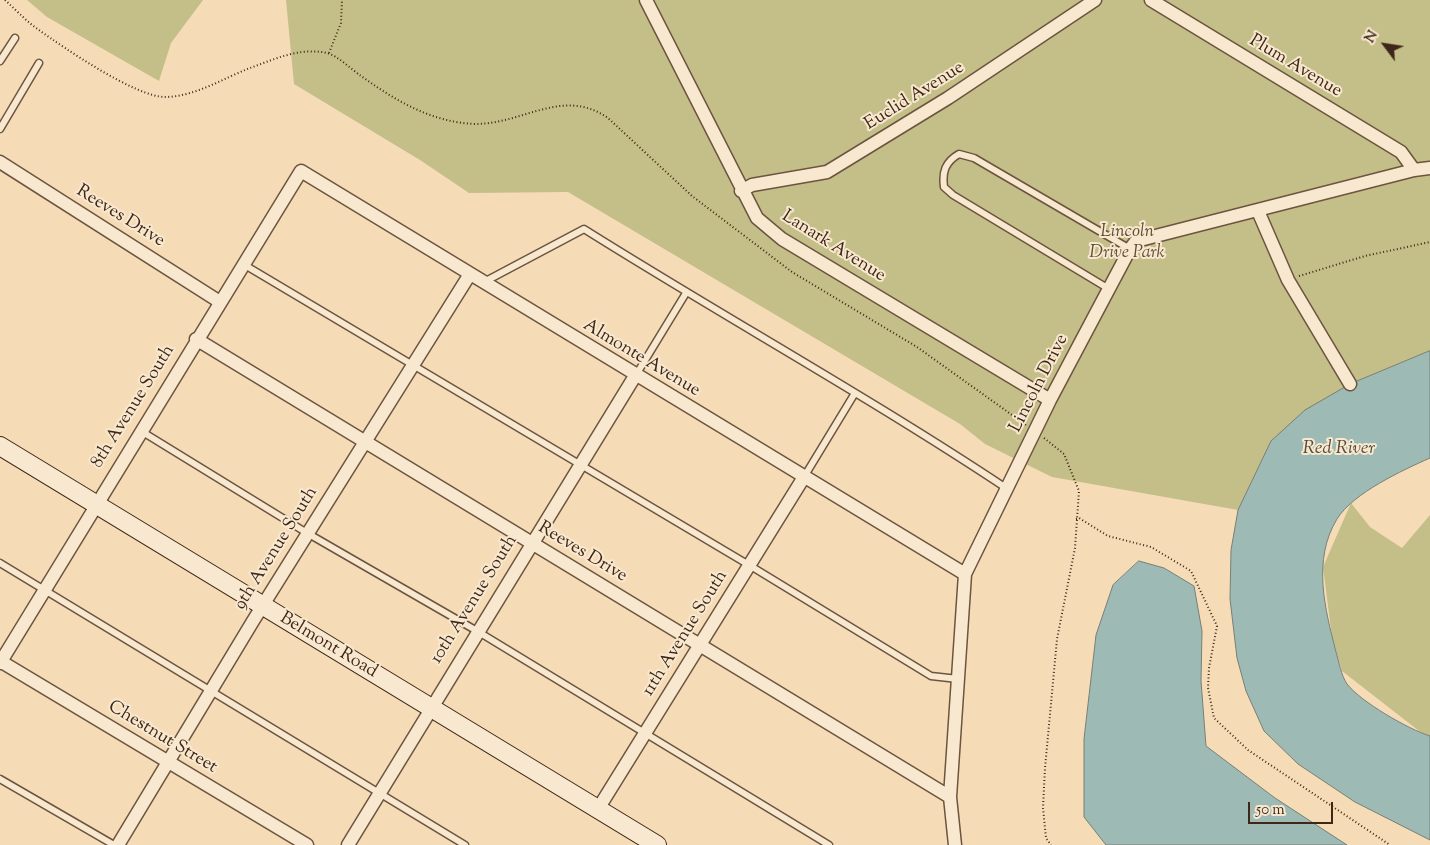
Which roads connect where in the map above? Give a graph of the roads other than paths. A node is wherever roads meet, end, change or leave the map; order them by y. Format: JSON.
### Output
{"nodes":[{"id":1,"x":646,"y":0,"type":"edge"},
{"id":2,"x":1095,"y":0,"type":"edge"},
{"id":3,"x":1152,"y":0,"type":"edge"},
{"id":4,"x":15,"y":38,"type":"dead end"},
{"id":5,"x":0,"y":61,"type":"edge"},
{"id":6,"x":39,"y":63,"type":"dead end"},
{"id":7,"x":0,"y":129,"type":"edge"},
{"id":8,"x":0,"y":162,"type":"edge"},
{"id":9,"x":1430,"y":168,"type":"edge"},
{"id":10,"x":1414,"y":170,"type":"junction"},
{"id":11,"x":301,"y":171,"type":"joint"},
{"id":12,"x":741,"y":191,"type":"junction"},
{"id":13,"x":1258,"y":211,"type":"junction"},
{"id":14,"x":1130,"y":249,"type":"junction"},
{"id":15,"x":244,"y":264,"type":"junction"},
{"id":16,"x":470,"y":274,"type":"junction"},
{"id":17,"x":483,"y":283,"type":"junction"},
{"id":18,"x":1109,"y":289,"type":"junction"},
{"id":19,"x":686,"y":293,"type":"junction"},
{"id":20,"x":220,"y":302,"type":"junction"},
{"id":21,"x":196,"y":339,"type":"junction"},
{"id":22,"x":412,"y":365,"type":"junction"},
{"id":23,"x":635,"y":376,"type":"junction"},
{"id":24,"x":1350,"y":384,"type":"dead end"},
{"id":25,"x":855,"y":393,"type":"junction"},
{"id":26,"x":1050,"y":400,"type":"junction"},
{"id":27,"x":140,"y":431,"type":"junction"},
{"id":28,"x":364,"y":442,"type":"junction"},
{"id":29,"x":0,"y":446,"type":"edge"},
{"id":30,"x":580,"y":465,"type":"junction"},
{"id":31,"x":804,"y":477,"type":"junction"},
{"id":32,"x":1006,"y":488,"type":"junction"},
{"id":33,"x":96,"y":504,"type":"junction"},
{"id":34,"x":307,"y":533,"type":"junction"},
{"id":35,"x":531,"y":543,"type":"junction"},
{"id":36,"x":0,"y":563,"type":"edge"},
{"id":37,"x":749,"y":565,"type":"junction"},
{"id":38,"x":965,"y":574,"type":"junction"},
{"id":39,"x":44,"y":590,"type":"junction"},
{"id":40,"x":262,"y":606,"type":"junction"},
{"id":41,"x":477,"y":631,"type":"junction"},
{"id":42,"x":700,"y":645,"type":"junction"},
{"id":43,"x":0,"y":662,"type":"edge"},
{"id":44,"x":960,"y":680,"type":"junction"},
{"id":45,"x":210,"y":691,"type":"junction"},
{"id":46,"x":430,"y":707,"type":"junction"},
{"id":47,"x":645,"y":733,"type":"junction"},
{"id":48,"x":167,"y":762,"type":"junction"},
{"id":49,"x":0,"y":778,"type":"edge"},
{"id":50,"x":379,"y":793,"type":"junction"},
{"id":51,"x":950,"y":797,"type":"junction"},
{"id":52,"x":598,"y":809,"type":"junction"},
{"id":53,"x":114,"y":845,"type":"edge"},
{"id":54,"x":118,"y":845,"type":"edge"},
{"id":55,"x":307,"y":845,"type":"edge"},
{"id":56,"x":348,"y":845,"type":"edge"},
{"id":57,"x":465,"y":845,"type":"edge"},
{"id":58,"x":657,"y":845,"type":"edge"},
{"id":59,"x":829,"y":845,"type":"edge"},
{"id":60,"x":955,"y":845,"type":"edge"}],
"edges":[{"from":1,"to":12,"type":"street","name":"Lanark Avenue"},
{"from":2,"to":12,"type":"street","name":"Euclid Avenue"},
{"from":3,"to":10,"type":"street","name":"Plum Avenue"},
{"from":4,"to":5,"type":"lane"},
{"from":6,"to":7,"type":"lane"},
{"from":8,"to":20,"type":"street","name":"Reeves Drive"},
{"from":9,"to":10,"type":"street"},
{"from":10,"to":13,"type":"street"},
{"from":11,"to":15,"type":"street","name":"8th Avenue South"},
{"from":11,"to":16,"type":"street","name":"Almonte Avenue"},
{"from":12,"to":26,"type":"street","name":"Lanark Avenue"},
{"from":13,"to":14,"type":"street"},
{"from":13,"to":24,"type":"street"},
{"from":14,"to":18,"type":"street","name":"Lincoln Drive"},
{"from":14,"to":18,"type":"lane"},
{"from":15,"to":20,"type":"street","name":"8th Avenue South"},
{"from":15,"to":22,"type":"lane"},
{"from":16,"to":17,"type":"street","name":"Almonte Avenue"},
{"from":16,"to":22,"type":"street","name":"9th Avenue South"},
{"from":17,"to":19,"type":"lane"},
{"from":17,"to":23,"type":"street","name":"Almonte Avenue"},
{"from":18,"to":26,"type":"street","name":"Lincoln Drive"},
{"from":19,"to":23,"type":"lane"},
{"from":19,"to":25,"type":"lane"},
{"from":20,"to":21,"type":"street","name":"8th Avenue South"},
{"from":21,"to":27,"type":"street","name":"8th Avenue South"},
{"from":21,"to":28,"type":"street","name":"Reeves Drive"},
{"from":22,"to":28,"type":"street","name":"9th Avenue South"},
{"from":22,"to":30,"type":"lane"},
{"from":23,"to":30,"type":"street","name":"10th Avenue South"},
{"from":23,"to":31,"type":"street","name":"Almonte Avenue"},
{"from":25,"to":31,"type":"lane"},
{"from":25,"to":32,"type":"lane"},
{"from":26,"to":32,"type":"street","name":"Lincoln Drive"},
{"from":27,"to":33,"type":"street","name":"8th Avenue South"},
{"from":27,"to":34,"type":"lane"},
{"from":28,"to":34,"type":"street","name":"9th Avenue South"},
{"from":28,"to":35,"type":"street","name":"Reeves Drive"},
{"from":29,"to":33,"type":"street","name":"Belmont Road"},
{"from":30,"to":35,"type":"street","name":"10th Avenue South"},
{"from":30,"to":37,"type":"lane"},
{"from":31,"to":37,"type":"street","name":"11th Avenue South"},
{"from":31,"to":38,"type":"street","name":"Almonte Avenue"},
{"from":32,"to":38,"type":"street","name":"Lincoln Drive"},
{"from":33,"to":39,"type":"street","name":"8th Avenue South"},
{"from":33,"to":40,"type":"street","name":"Belmont Road"},
{"from":34,"to":40,"type":"street","name":"9th Avenue South"},
{"from":34,"to":41,"type":"lane"},
{"from":35,"to":41,"type":"street","name":"10th Avenue South"},
{"from":35,"to":42,"type":"street","name":"Reeves Drive"},
{"from":36,"to":39,"type":"lane"},
{"from":37,"to":42,"type":"street","name":"11th Avenue South"},
{"from":37,"to":44,"type":"lane"},
{"from":38,"to":44,"type":"street","name":"Lincoln Drive"},
{"from":39,"to":43,"type":"street","name":"8th Avenue South"},
{"from":39,"to":45,"type":"lane"},
{"from":40,"to":45,"type":"street","name":"9th Avenue South"},
{"from":40,"to":46,"type":"street","name":"Belmont Road"},
{"from":41,"to":46,"type":"street","name":"10th Avenue South"},
{"from":41,"to":47,"type":"lane"},
{"from":42,"to":47,"type":"street","name":"11th Avenue South"},
{"from":42,"to":51,"type":"street","name":"Reeves Drive"},
{"from":43,"to":48,"type":"street","name":"Chestnut Street"},
{"from":44,"to":51,"type":"street","name":"Lincoln Drive"},
{"from":45,"to":48,"type":"street","name":"9th Avenue South"},
{"from":45,"to":50,"type":"lane"},
{"from":46,"to":50,"type":"street","name":"10th Avenue South"},
{"from":46,"to":52,"type":"street","name":"Belmont Road"},
{"from":47,"to":52,"type":"street","name":"11th Avenue South"},
{"from":47,"to":59,"type":"lane"},
{"from":48,"to":54,"type":"street","name":"9th Avenue South"},
{"from":48,"to":55,"type":"street","name":"Chestnut Street"},
{"from":49,"to":53,"type":"lane"},
{"from":50,"to":56,"type":"street","name":"10th Avenue South"},
{"from":50,"to":57,"type":"lane"},
{"from":51,"to":60,"type":"street","name":"Lincoln Drive"},
{"from":52,"to":58,"type":"street","name":"Belmont Road"}]}
